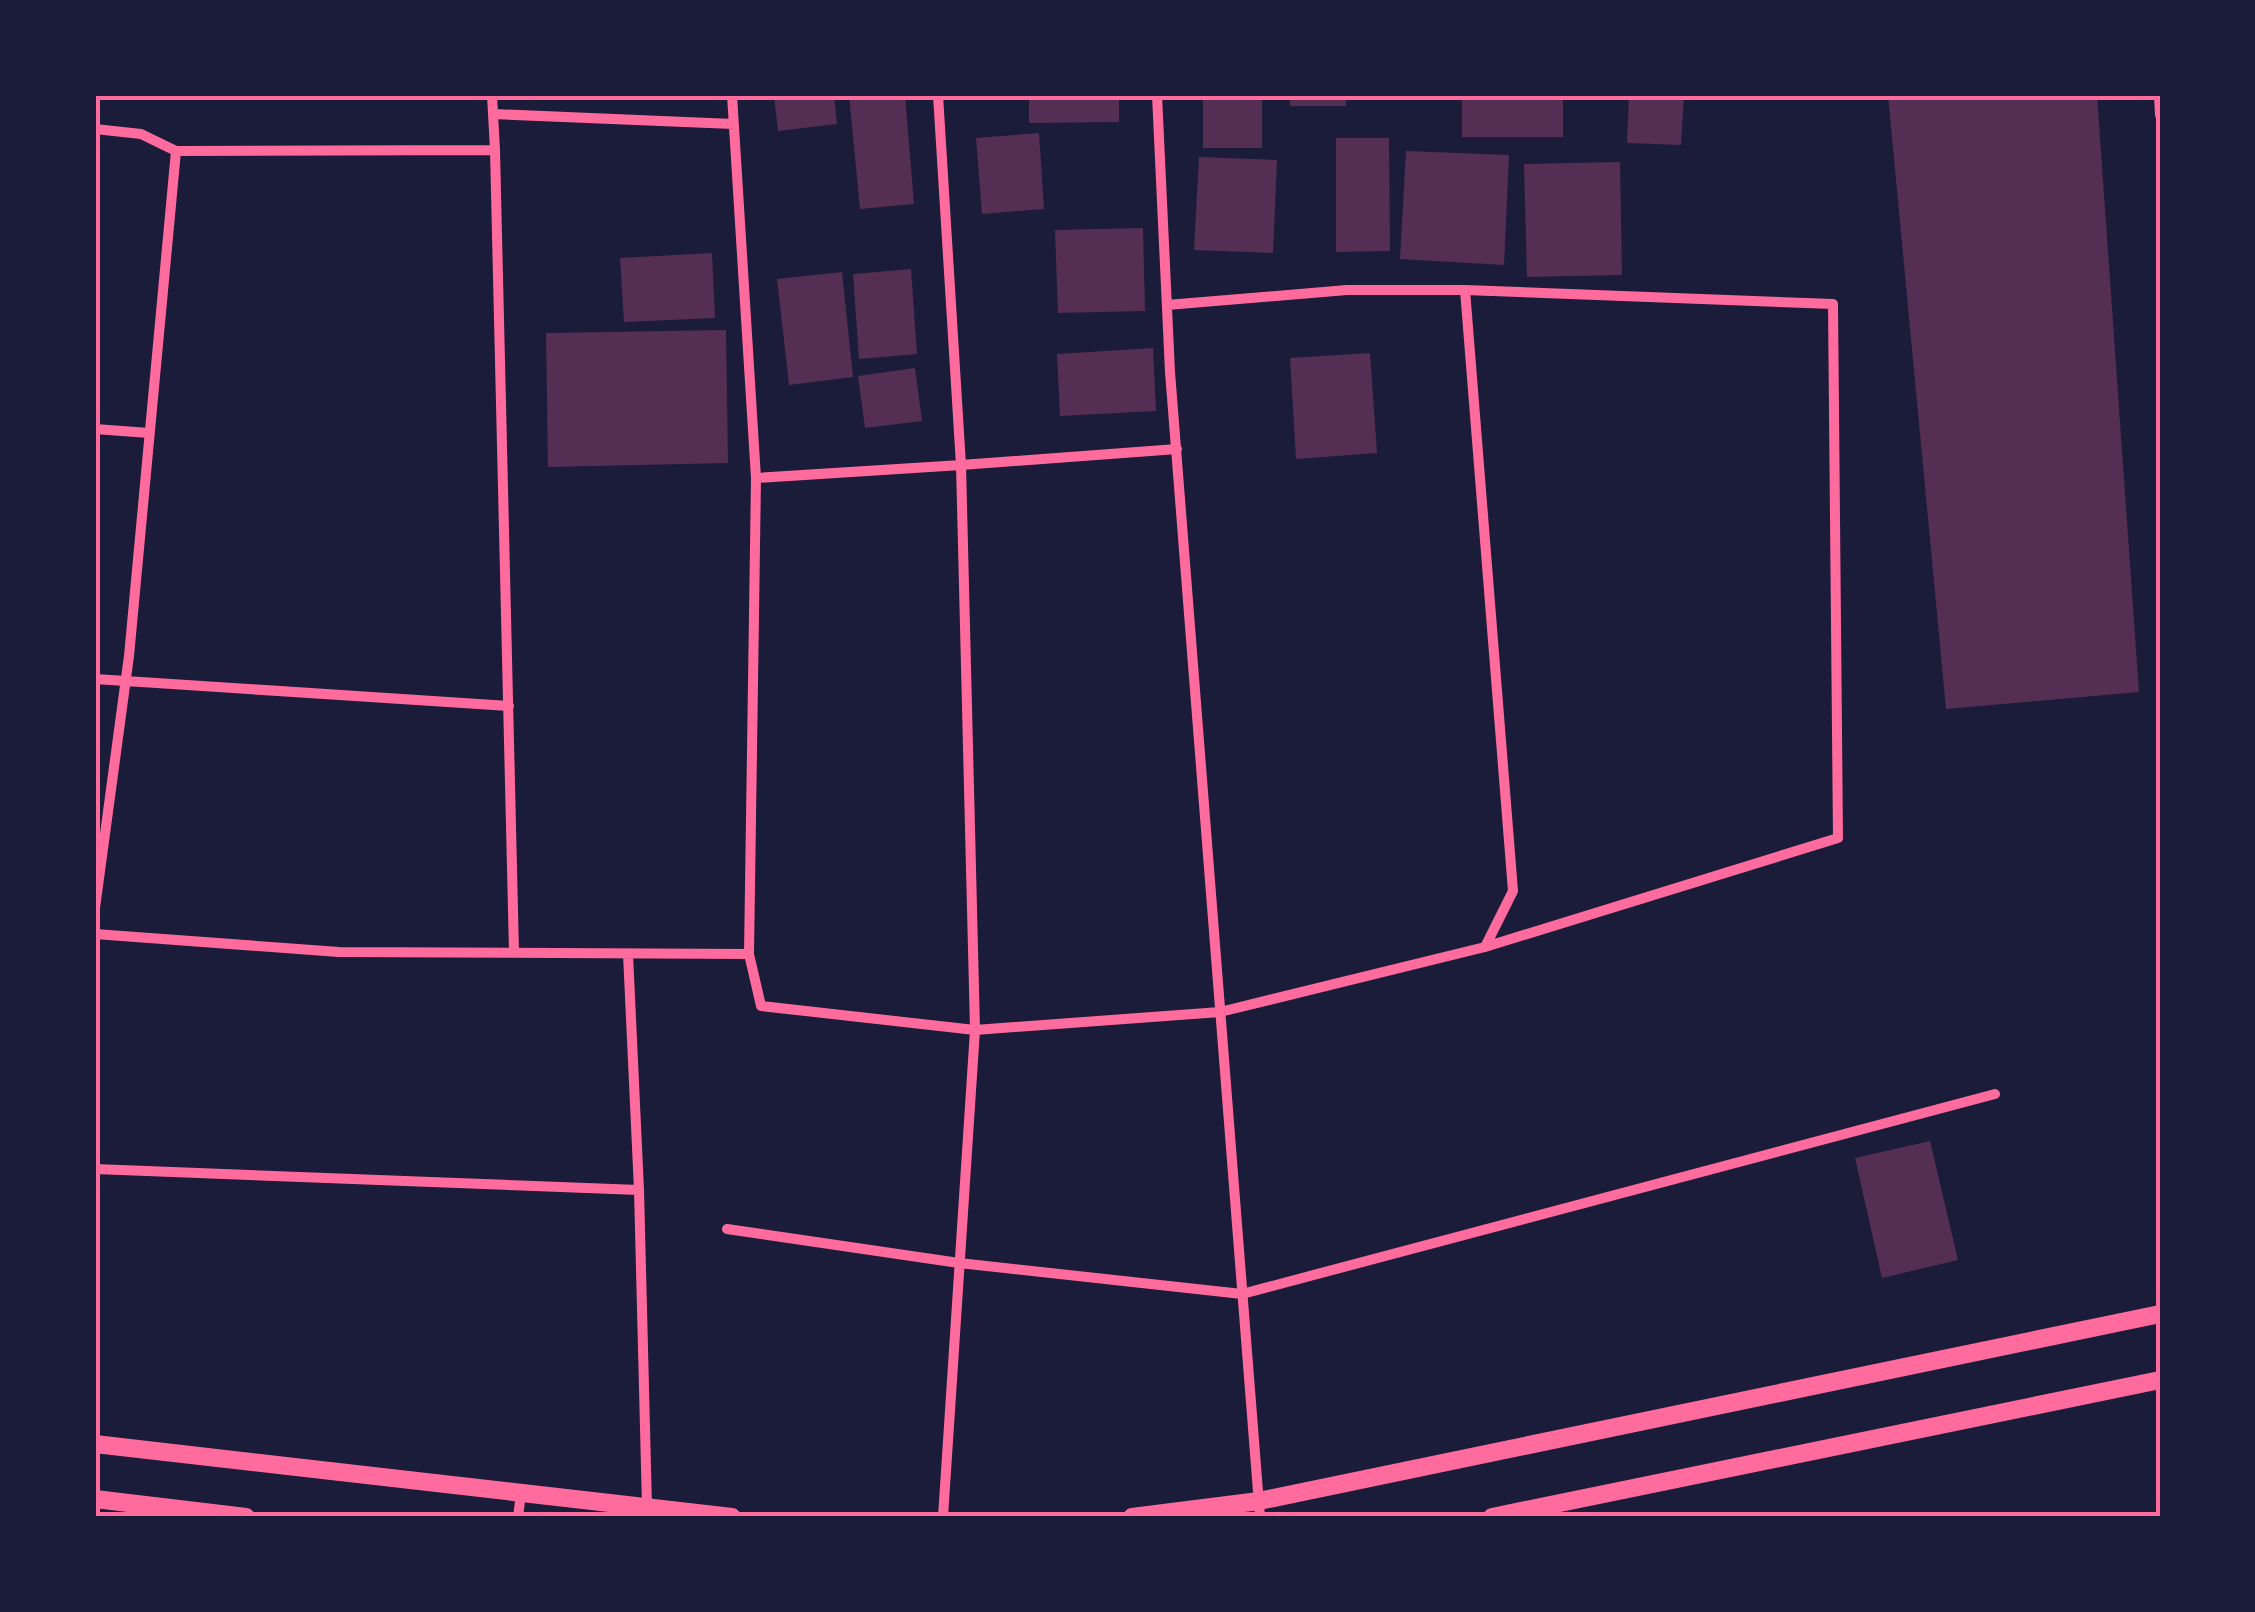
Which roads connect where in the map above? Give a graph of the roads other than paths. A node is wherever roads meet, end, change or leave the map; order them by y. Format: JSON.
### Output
{"nodes":[{"id":1,"x":492,"y":95,"type":"edge"},
{"id":2,"x":732,"y":95,"type":"edge"},
{"id":3,"x":938,"y":95,"type":"edge"},
{"id":4,"x":1158,"y":95,"type":"edge"},
{"id":5,"x":2159,"y":95,"type":"edge"},
{"id":6,"x":493,"y":114,"type":"junction"},
{"id":7,"x":2160,"y":115,"type":"edge"},
{"id":8,"x":734,"y":124,"type":"junction"},
{"id":9,"x":95,"y":130,"type":"edge"},
{"id":10,"x":495,"y":150,"type":"junction"},
{"id":11,"x":176,"y":151,"type":"junction"},
{"id":12,"x":1465,"y":290,"type":"junction"},
{"id":13,"x":1167,"y":305,"type":"junction"},
{"id":14,"x":95,"y":429,"type":"edge"},
{"id":15,"x":149,"y":432,"type":"junction"},
{"id":16,"x":1176,"y":450,"type":"junction"},
{"id":17,"x":961,"y":465,"type":"junction"},
{"id":18,"x":756,"y":478,"type":"junction"},
{"id":19,"x":95,"y":678,"type":"edge"},
{"id":20,"x":126,"y":682,"type":"junction"},
{"id":21,"x":509,"y":706,"type":"junction"},
{"id":22,"x":95,"y":908,"type":"edge"},
{"id":23,"x":95,"y":934,"type":"edge"},
{"id":24,"x":1485,"y":948,"type":"junction"},
{"id":25,"x":514,"y":953,"type":"junction"},
{"id":26,"x":628,"y":954,"type":"junction"},
{"id":27,"x":749,"y":954,"type":"junction"},
{"id":28,"x":1220,"y":1012,"type":"junction"},
{"id":29,"x":975,"y":1030,"type":"junction"},
{"id":30,"x":1995,"y":1094,"type":"dead end"},
{"id":31,"x":95,"y":1169,"type":"edge"},
{"id":32,"x":639,"y":1190,"type":"junction"},
{"id":33,"x":728,"y":1229,"type":"dead end"},
{"id":34,"x":959,"y":1263,"type":"junction"},
{"id":35,"x":1242,"y":1294,"type":"junction"},
{"id":36,"x":2160,"y":1314,"type":"edge"},
{"id":37,"x":2160,"y":1380,"type":"edge"},
{"id":38,"x":95,"y":1444,"type":"edge"},
{"id":39,"x":521,"y":1493,"type":"junction"},
{"id":40,"x":95,"y":1499,"type":"edge"},
{"id":41,"x":647,"y":1508,"type":"junction"},
{"id":42,"x":1259,"y":1509,"type":"edge"},
{"id":43,"x":246,"y":1517,"type":"edge"},
{"id":44,"x":518,"y":1517,"type":"edge"},
{"id":45,"x":732,"y":1517,"type":"edge"},
{"id":46,"x":943,"y":1517,"type":"edge"},
{"id":47,"x":1132,"y":1517,"type":"edge"},
{"id":48,"x":1492,"y":1517,"type":"edge"}],
"edges":[{"from":1,"to":6,"type":"street"},
{"from":2,"to":8,"type":"street"},
{"from":3,"to":17,"type":"street"},
{"from":4,"to":13,"type":"street"},
{"from":5,"to":7,"type":"street"},
{"from":6,"to":8,"type":"street"},
{"from":6,"to":10,"type":"street"},
{"from":8,"to":18,"type":"street"},
{"from":9,"to":11,"type":"street"},
{"from":10,"to":11,"type":"street"},
{"from":10,"to":21,"type":"street"},
{"from":11,"to":15,"type":"street"},
{"from":12,"to":13,"type":"street"},
{"from":12,"to":24,"type":"street"},
{"from":12,"to":24,"type":"street"},
{"from":13,"to":16,"type":"street"},
{"from":14,"to":15,"type":"street"},
{"from":15,"to":20,"type":"street"},
{"from":16,"to":17,"type":"street"},
{"from":16,"to":28,"type":"street"},
{"from":17,"to":18,"type":"street"},
{"from":17,"to":29,"type":"street"},
{"from":18,"to":27,"type":"street"},
{"from":19,"to":20,"type":"street"},
{"from":20,"to":21,"type":"street"},
{"from":20,"to":22,"type":"street"},
{"from":21,"to":25,"type":"street"},
{"from":23,"to":25,"type":"street"},
{"from":24,"to":28,"type":"street"},
{"from":25,"to":26,"type":"street"},
{"from":26,"to":27,"type":"street"},
{"from":26,"to":32,"type":"street"},
{"from":27,"to":29,"type":"street"},
{"from":28,"to":29,"type":"street"},
{"from":28,"to":35,"type":"street"},
{"from":29,"to":34,"type":"street"},
{"from":30,"to":35,"type":"street"},
{"from":31,"to":32,"type":"street"},
{"from":32,"to":41,"type":"street"},
{"from":33,"to":34,"type":"street"},
{"from":34,"to":35,"type":"street"},
{"from":34,"to":46,"type":"street"},
{"from":35,"to":42,"type":"street"},
{"from":36,"to":42,"type":"street"},
{"from":37,"to":48,"type":"street"},
{"from":38,"to":39,"type":"street"},
{"from":39,"to":41,"type":"street"},
{"from":39,"to":44,"type":"street"},
{"from":40,"to":43,"type":"street"},
{"from":41,"to":45,"type":"street"},
{"from":42,"to":47,"type":"street"}]}
